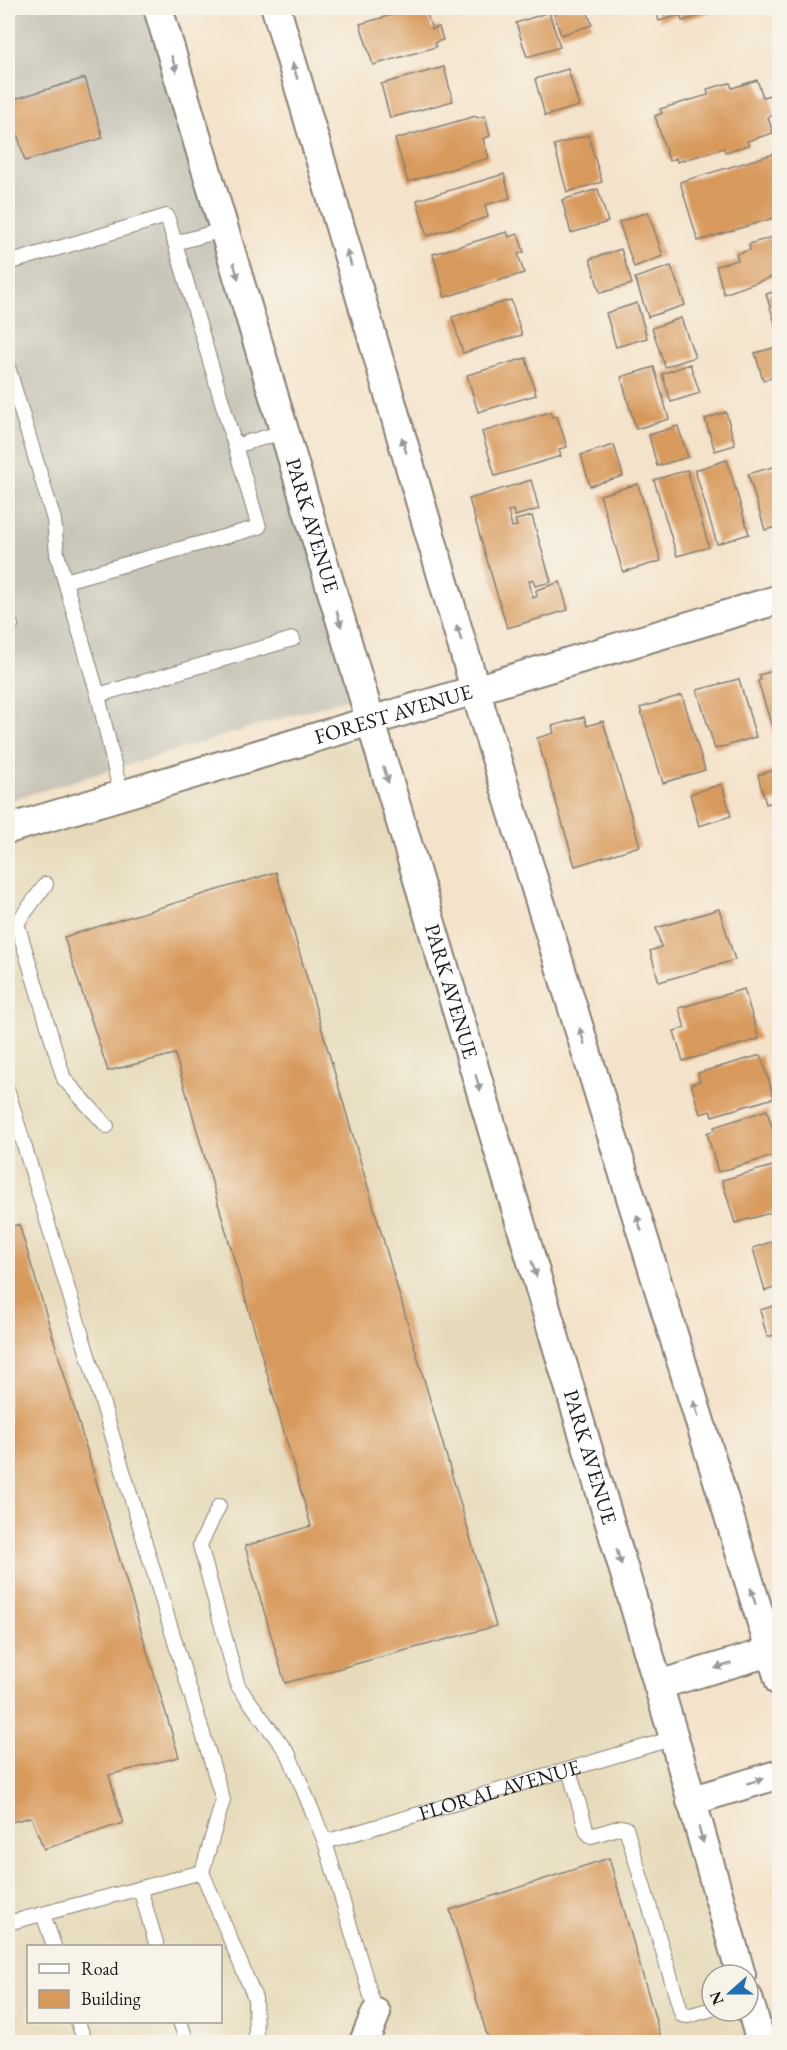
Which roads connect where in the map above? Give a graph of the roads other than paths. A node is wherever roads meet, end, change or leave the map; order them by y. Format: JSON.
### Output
{"nodes":[{"id":1,"x":158,"y":8,"type":"edge"},
{"id":2,"x":276,"y":8,"type":"edge"},
{"id":3,"x":223,"y":230,"type":"junction"},
{"id":4,"x":175,"y":243,"type":"junction"},
{"id":5,"x":8,"y":262,"type":"edge"},
{"id":6,"x":8,"y":367,"type":"edge"},
{"id":7,"x":283,"y":432,"type":"junction"},
{"id":8,"x":235,"y":446,"type":"junction"},
{"id":9,"x":65,"y":581,"type":"junction"},
{"id":10,"x":780,"y":599,"type":"edge"},
{"id":11,"x":293,"y":639,"type":"dead end"},
{"id":12,"x":475,"y":689,"type":"junction"},
{"id":13,"x":98,"y":695,"type":"junction"},
{"id":14,"x":368,"y":719,"type":"junction"},
{"id":15,"x":121,"y":795,"type":"junction"},
{"id":16,"x":8,"y":829,"type":"edge"},
{"id":17,"x":46,"y":884,"type":"dead end"},
{"id":18,"x":8,"y":1092,"type":"edge"},
{"id":19,"x":106,"y":1125,"type":"dead end"},
{"id":20,"x":219,"y":1506,"type":"dead end"},
{"id":21,"x":775,"y":1650,"type":"edge"},
{"id":22,"x":780,"y":1682,"type":"edge"},
{"id":23,"x":658,"y":1685,"type":"junction"},
{"id":24,"x":674,"y":1738,"type":"junction"},
{"id":25,"x":569,"y":1770,"type":"junction"},
{"id":26,"x":780,"y":1774,"type":"edge"},
{"id":27,"x":691,"y":1801,"type":"junction"},
{"id":28,"x":325,"y":1842,"type":"junction"},
{"id":29,"x":202,"y":1872,"type":"junction"},
{"id":30,"x":140,"y":1888,"type":"junction"},
{"id":31,"x":43,"y":1914,"type":"junction"},
{"id":32,"x":8,"y":1923,"type":"edge"},
{"id":33,"x":53,"y":1945,"type":"edge"},
{"id":34,"x":156,"y":1945,"type":"edge"},
{"id":35,"x":738,"y":1963,"type":"edge"},
{"id":36,"x":700,"y":2012,"type":"edge"},
{"id":37,"x":376,"y":2013,"type":"joint"},
{"id":38,"x":78,"y":2023,"type":"edge"},
{"id":39,"x":180,"y":2023,"type":"edge"},
{"id":40,"x":755,"y":2023,"type":"edge"},
{"id":41,"x":85,"y":2043,"type":"edge"},
{"id":42,"x":187,"y":2043,"type":"edge"},
{"id":43,"x":252,"y":2043,"type":"edge"},
{"id":44,"x":364,"y":2043,"type":"edge"},
{"id":45,"x":761,"y":2043,"type":"edge"}],
"edges":[{"from":1,"to":3,"type":"street","name":"PARK AVENUE","one_way":true},
{"from":12,"to":2,"type":"street","one_way":true},
{"from":3,"to":4,"type":"lane"},
{"from":3,"to":7,"type":"street","name":"PARK AVENUE","one_way":true},
{"from":4,"to":5,"type":"lane"},
{"from":4,"to":8,"type":"lane"},
{"from":6,"to":9,"type":"lane"},
{"from":7,"to":8,"type":"lane"},
{"from":7,"to":14,"type":"street","name":"PARK AVENUE","one_way":true},
{"from":8,"to":9,"type":"lane"},
{"from":9,"to":13,"type":"lane"},
{"from":10,"to":12,"type":"street","name":"FOREST AVENUE"},
{"from":11,"to":13,"type":"lane"},
{"from":12,"to":14,"type":"street","name":"FOREST AVENUE"},
{"from":21,"to":12,"type":"street","one_way":true},
{"from":13,"to":15,"type":"lane"},
{"from":14,"to":15,"type":"street","name":"FOREST AVENUE"},
{"from":14,"to":23,"type":"street","name":"PARK AVENUE","one_way":true},
{"from":15,"to":16,"type":"street","name":"FOREST AVENUE"},
{"from":17,"to":19,"type":"lane"},
{"from":18,"to":29,"type":"lane"},
{"from":20,"to":28,"type":"lane"},
{"from":21,"to":22,"type":"street"},
{"from":21,"to":23,"type":"street","one_way":true},
{"from":23,"to":24,"type":"street","name":"PARK AVENUE"},
{"from":24,"to":25,"type":"lane","name":"FLORAL AVENUE"},
{"from":24,"to":27,"type":"street","name":"PARK AVENUE"},
{"from":25,"to":28,"type":"lane","name":"FLORAL AVENUE"},
{"from":25,"to":36,"type":"lane"},
{"from":27,"to":26,"type":"street","one_way":true},
{"from":27,"to":35,"type":"street","name":"PARK AVENUE","one_way":true},
{"from":28,"to":37,"type":"lane"},
{"from":29,"to":30,"type":"lane"},
{"from":29,"to":43,"type":"lane"},
{"from":30,"to":31,"type":"lane"},
{"from":30,"to":34,"type":"lane"},
{"from":31,"to":32,"type":"lane"},
{"from":31,"to":33,"type":"lane"},
{"from":37,"to":44,"type":"street"},
{"from":38,"to":41,"type":"lane"},
{"from":39,"to":42,"type":"lane"},
{"from":40,"to":45,"type":"street"}]}
